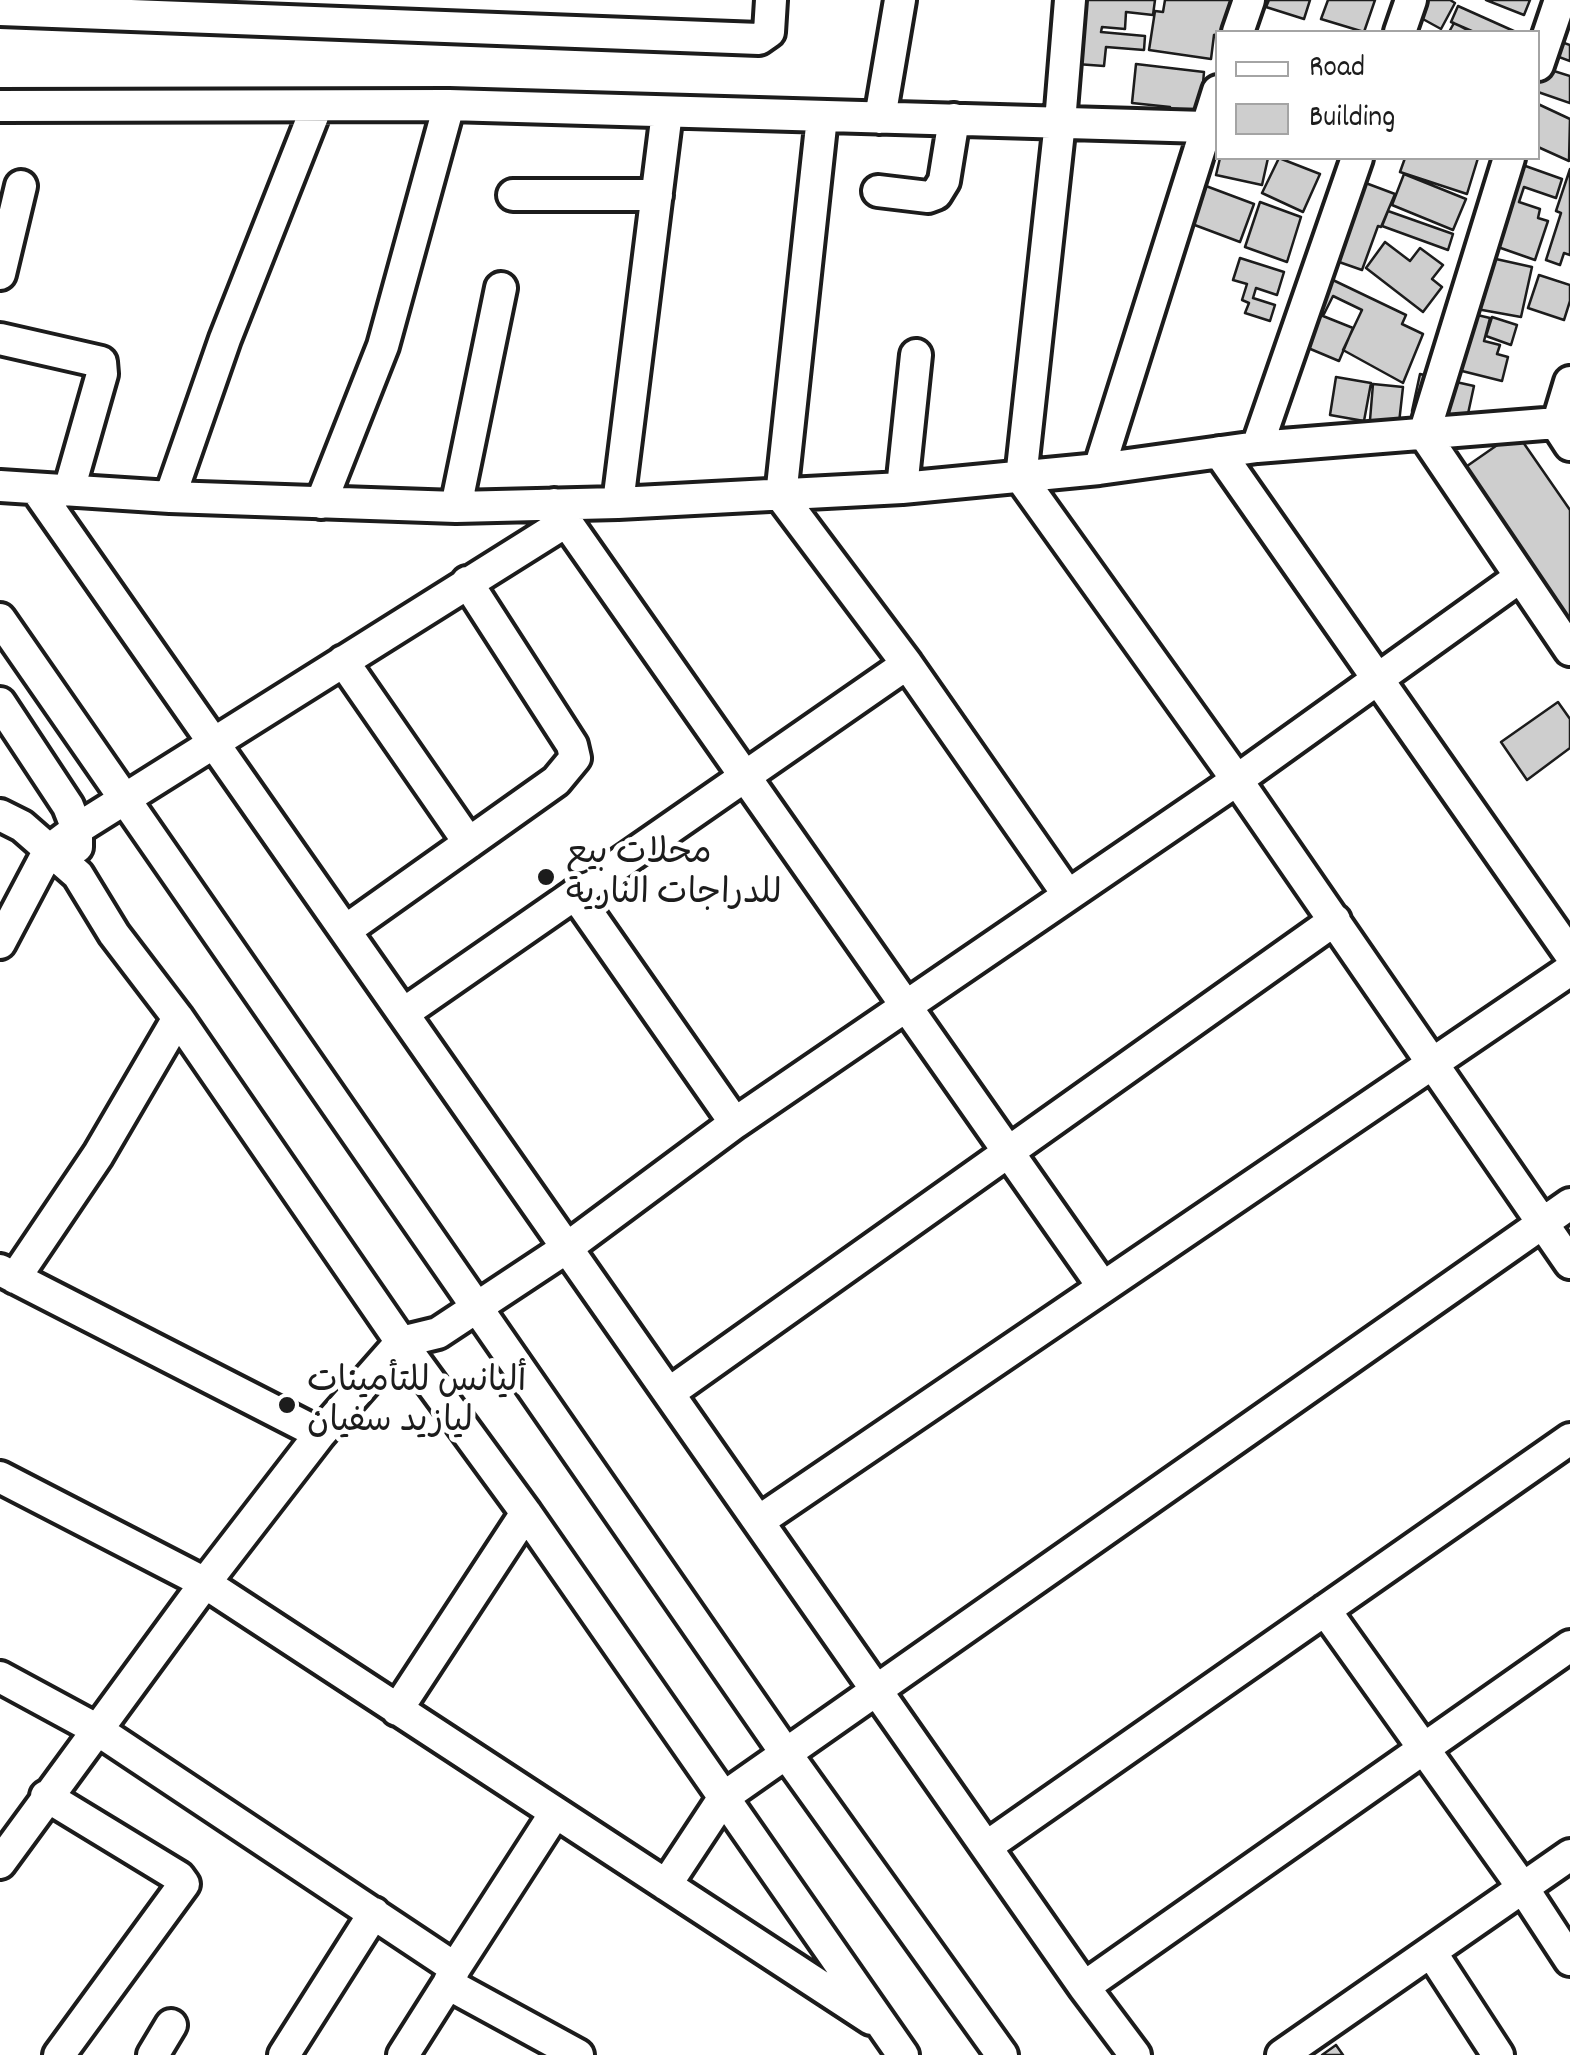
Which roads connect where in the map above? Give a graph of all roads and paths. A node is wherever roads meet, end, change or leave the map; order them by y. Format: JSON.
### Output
{"nodes":[{"id":1,"x":771,"y":0,"type":"edge"},
{"id":2,"x":900,"y":0,"type":"edge"},
{"id":3,"x":1070,"y":0,"type":"edge"},
{"id":4,"x":1249,"y":0,"type":"edge"},
{"id":5,"x":1411,"y":0,"type":"edge"},
{"id":6,"x":1560,"y":0,"type":"edge"},
{"id":7,"x":0,"y":10,"type":"edge"},
{"id":8,"x":535,"y":14,"type":"edge"},
{"id":9,"x":1239,"y":30,"type":"edge"},
{"id":10,"x":1401,"y":30,"type":"edge"},
{"id":11,"x":1540,"y":59,"type":"edge"},
{"id":12,"x":1215,"y":99,"type":"edge"},
{"id":13,"x":449,"y":105,"type":"junction"},
{"id":14,"x":0,"y":106,"type":"edge"},
{"id":15,"x":318,"y":106,"type":"junction"},
{"id":16,"x":667,"y":112,"type":"junction"},
{"id":17,"x":822,"y":117,"type":"junction"},
{"id":18,"x":880,"y":118,"type":"junction"},
{"id":19,"x":954,"y":119,"type":"junction"},
{"id":20,"x":1060,"y":122,"type":"junction"},
{"id":21,"x":1205,"y":126,"type":"junction"},
{"id":22,"x":1356,"y":160,"type":"edge"},
{"id":23,"x":1508,"y":160,"type":"edge"},
{"id":24,"x":21,"y":186,"type":"dead end"},
{"id":25,"x":878,"y":191,"type":"dead end"},
{"id":26,"x":513,"y":195,"type":"dead end"},
{"id":27,"x":657,"y":196,"type":"junction"},
{"id":28,"x":0,"y":274,"type":"edge"},
{"id":29,"x":501,"y":288,"type":"dead end"},
{"id":30,"x":0,"y":339,"type":"edge"},
{"id":31,"x":916,"y":355,"type":"dead end"},
{"id":32,"x":1570,"y":382,"type":"edge"},
{"id":33,"x":1566,"y":431,"type":"edge"},
{"id":34,"x":1424,"y":434,"type":"junction"},
{"id":35,"x":1258,"y":447,"type":"junction"},
{"id":36,"x":1219,"y":452,"type":"junction"},
{"id":37,"x":1098,"y":470,"type":"junction"},
{"id":38,"x":1021,"y":478,"type":"junction"},
{"id":39,"x":0,"y":486,"type":"edge"},
{"id":40,"x":902,"y":488,"type":"junction"},
{"id":41,"x":36,"y":489,"type":"junction"},
{"id":42,"x":69,"y":490,"type":"junction"},
{"id":43,"x":781,"y":496,"type":"junction"},
{"id":44,"x":170,"y":497,"type":"junction"},
{"id":45,"x":322,"y":503,"type":"junction"},
{"id":46,"x":618,"y":503,"type":"junction"},
{"id":47,"x":456,"y":507,"type":"junction"},
{"id":48,"x":559,"y":514,"type":"junction"},
{"id":49,"x":1520,"y":577,"type":"junction"},
{"id":50,"x":467,"y":582,"type":"junction"},
{"id":51,"x":0,"y":619,"type":"edge"},
{"id":52,"x":1570,"y":650,"type":"edge"},
{"id":53,"x":343,"y":661,"type":"junction"},
{"id":54,"x":907,"y":664,"type":"junction"},
{"id":55,"x":1377,"y":678,"type":"junction"},
{"id":56,"x":0,"y":703,"type":"edge"},
{"id":57,"x":215,"y":742,"type":"junction"},
{"id":58,"x":744,"y":777,"type":"junction"},
{"id":59,"x":1237,"y":780,"type":"junction"},
{"id":60,"x":123,"y":800,"type":"junction"},
{"id":61,"x":0,"y":815,"type":"edge"},
{"id":62,"x":77,"y":829,"type":"junction"},
{"id":63,"x":468,"y":843,"type":"junction"},
{"id":64,"x":49,"y":850,"type":"junction"},
{"id":65,"x":78,"y":875,"type":"junction"},
{"id":66,"x":576,"y":894,"type":"junction"},
{"id":67,"x":1068,"y":895,"type":"junction"},
{"id":68,"x":1335,"y":920,"type":"junction"},
{"id":69,"x":346,"y":930,"type":"junction"},
{"id":70,"x":0,"y":942,"type":"edge"},
{"id":71,"x":1570,"y":954,"type":"edge"},
{"id":72,"x":1570,"y":970,"type":"edge"},
{"id":73,"x":905,"y":1006,"type":"junction"},
{"id":74,"x":404,"y":1013,"type":"junction"},
{"id":75,"x":178,"y":1018,"type":"junction"},
{"id":76,"x":1433,"y":1063,"type":"junction"},
{"id":77,"x":735,"y":1123,"type":"junction"},
{"id":78,"x":1008,"y":1152,"type":"junction"},
{"id":79,"x":1570,"y":1204,"type":"edge"},
{"id":80,"x":1542,"y":1224,"type":"junction"},
{"id":81,"x":568,"y":1247,"type":"junction"},
{"id":82,"x":1570,"y":1264,"type":"edge"},
{"id":83,"x":8,"y":1274,"type":"edge"},
{"id":84,"x":1103,"y":1287,"type":"junction"},
{"id":85,"x":477,"y":1306,"type":"junction"},
{"id":86,"x":402,"y":1342,"type":"junction"},
{"id":87,"x":670,"y":1393,"type":"junction"},
{"id":88,"x":320,"y":1434,"type":"junction"},
{"id":89,"x":1570,"y":1439,"type":"edge"},
{"id":90,"x":0,"y":1478,"type":"edge"},
{"id":91,"x":526,"y":1513,"type":"junction"},
{"id":92,"x":759,"y":1521,"type":"junction"},
{"id":93,"x":205,"y":1583,"type":"junction"},
{"id":94,"x":1324,"y":1610,"type":"junction"},
{"id":95,"x":1570,"y":1646,"type":"edge"},
{"id":96,"x":0,"y":1677,"type":"edge"},
{"id":97,"x":878,"y":1691,"type":"junction"},
{"id":98,"x":397,"y":1710,"type":"junction"},
{"id":99,"x":96,"y":1729,"type":"junction"},
{"id":100,"x":1422,"y":1750,"type":"junction"},
{"id":101,"x":786,"y":1754,"type":"junction"},
{"id":102,"x":46,"y":1796,"type":"junction"},
{"id":103,"x":724,"y":1798,"type":"junction"},
{"id":104,"x":555,"y":1813,"type":"junction"},
{"id":105,"x":986,"y":1847,"type":"junction"},
{"id":106,"x":1570,"y":1855,"type":"edge"},
{"id":107,"x":0,"y":1863,"type":"edge"},
{"id":108,"x":666,"y":1885,"type":"junction"},
{"id":109,"x":1523,"y":1888,"type":"junction"},
{"id":110,"x":374,"y":1914,"type":"junction"},
{"id":111,"x":1431,"y":1952,"type":"junction"},
{"id":112,"x":1570,"y":1960,"type":"edge"},
{"id":113,"x":451,"y":1976,"type":"junction"},
{"id":114,"x":1084,"y":1986,"type":"junction"},
{"id":115,"x":171,"y":2025,"type":"dead end"},
{"id":116,"x":884,"y":2027,"type":"junction"},
{"id":117,"x":59,"y":2055,"type":"edge"},
{"id":118,"x":152,"y":2055,"type":"edge"},
{"id":119,"x":284,"y":2055,"type":"edge"},
{"id":120,"x":403,"y":2055,"type":"edge"},
{"id":121,"x":578,"y":2055,"type":"edge"},
{"id":122,"x":903,"y":2055,"type":"edge"},
{"id":123,"x":1002,"y":2055,"type":"edge"},
{"id":124,"x":1135,"y":2055,"type":"edge"},
{"id":125,"x":1282,"y":2055,"type":"edge"},
{"id":126,"x":1498,"y":2055,"type":"edge"}],
"edges":[{"from":1,"to":8,"type":"street"},
{"from":2,"to":18,"type":"street"},
{"from":3,"to":20,"type":"street"},
{"from":4,"to":9,"type":"street"},
{"from":5,"to":10,"type":"street"},
{"from":6,"to":11,"type":"street"},
{"from":7,"to":8,"type":"street"},
{"from":12,"to":21,"type":"street"},
{"from":13,"to":15,"type":"street"},
{"from":13,"to":16,"type":"street"},
{"from":13,"to":45,"type":"street"},
{"from":14,"to":15,"type":"street"},
{"from":15,"to":44,"type":"street"},
{"from":16,"to":17,"type":"street"},
{"from":16,"to":27,"type":"street"},
{"from":17,"to":18,"type":"street"},
{"from":17,"to":43,"type":"street"},
{"from":18,"to":19,"type":"street"},
{"from":19,"to":20,"type":"street"},
{"from":19,"to":25,"type":"street"},
{"from":20,"to":21,"type":"street"},
{"from":20,"to":38,"type":"street"},
{"from":21,"to":37,"type":"street"},
{"from":22,"to":35,"type":"street"},
{"from":23,"to":34,"type":"street"},
{"from":24,"to":28,"type":"street"},
{"from":26,"to":27,"type":"street"},
{"from":27,"to":46,"type":"street"},
{"from":29,"to":47,"type":"street"},
{"from":30,"to":42,"type":"street"},
{"from":31,"to":40,"type":"street"},
{"from":32,"to":33,"type":"street"},
{"from":33,"to":34,"type":"street"},
{"from":34,"to":35,"type":"street"},
{"from":34,"to":49,"type":"street"},
{"from":35,"to":36,"type":"street"},
{"from":36,"to":37,"type":"street"},
{"from":36,"to":55,"type":"street"},
{"from":37,"to":38,"type":"street"},
{"from":38,"to":40,"type":"street"},
{"from":38,"to":59,"type":"street"},
{"from":39,"to":41,"type":"street"},
{"from":40,"to":43,"type":"street"},
{"from":41,"to":42,"type":"street"},
{"from":41,"to":57,"type":"street"},
{"from":42,"to":44,"type":"street"},
{"from":43,"to":46,"type":"street"},
{"from":43,"to":54,"type":"street"},
{"from":44,"to":45,"type":"street"},
{"from":45,"to":47,"type":"street"},
{"from":46,"to":48,"type":"street"},
{"from":47,"to":48,"type":"street"},
{"from":48,"to":50,"type":"street"},
{"from":48,"to":58,"type":"street"},
{"from":49,"to":52,"type":"street"},
{"from":49,"to":55,"type":"street"},
{"from":50,"to":53,"type":"street"},
{"from":50,"to":63,"type":"street"},
{"from":51,"to":60,"type":"street"},
{"from":53,"to":57,"type":"street"},
{"from":53,"to":63,"type":"street"},
{"from":54,"to":58,"type":"street"},
{"from":54,"to":67,"type":"street"},
{"from":55,"to":59,"type":"street"},
{"from":55,"to":71,"type":"street"},
{"from":56,"to":62,"type":"street"},
{"from":57,"to":60,"type":"street"},
{"from":57,"to":69,"type":"street"},
{"from":58,"to":66,"type":"street"},
{"from":58,"to":73,"type":"street"},
{"from":59,"to":67,"type":"street"},
{"from":59,"to":68,"type":"street"},
{"from":60,"to":62,"type":"street"},
{"from":60,"to":85,"type":"street"},
{"from":61,"to":64,"type":"street"},
{"from":62,"to":64,"type":"street"},
{"from":62,"to":65,"type":"street"},
{"from":63,"to":69,"type":"street"},
{"from":64,"to":65,"type":"street"},
{"from":64,"to":70,"type":"street"},
{"from":65,"to":75,"type":"street"},
{"from":66,"to":74,"type":"street"},
{"from":66,"to":77,"type":"street"},
{"from":67,"to":73,"type":"street"},
{"from":68,"to":76,"type":"street"},
{"from":68,"to":78,"type":"street"},
{"from":69,"to":74,"type":"street"},
{"from":72,"to":76,"type":"street"},
{"from":73,"to":77,"type":"street"},
{"from":73,"to":78,"type":"street"},
{"from":74,"to":81,"type":"street"},
{"from":75,"to":83,"type":"street"},
{"from":75,"to":86,"type":"street"},
{"from":76,"to":80,"type":"street"},
{"from":76,"to":84,"type":"street"},
{"from":77,"to":81,"type":"street"},
{"from":78,"to":84,"type":"street"},
{"from":78,"to":87,"type":"street"},
{"from":79,"to":80,"type":"street"},
{"from":80,"to":82,"type":"street"},
{"from":80,"to":97,"type":"street"},
{"from":81,"to":85,"type":"street"},
{"from":81,"to":87,"type":"street"},
{"from":83,"to":88,"type":"street"},
{"from":84,"to":92,"type":"street"},
{"from":85,"to":86,"type":"street"},
{"from":85,"to":101,"type":"street"},
{"from":86,"to":88,"type":"street"},
{"from":86,"to":91,"type":"street"},
{"from":87,"to":92,"type":"street"},
{"from":88,"to":93,"type":"street"},
{"from":89,"to":94,"type":"street"},
{"from":90,"to":93,"type":"street"},
{"from":91,"to":98,"type":"street"},
{"from":91,"to":103,"type":"street"},
{"from":92,"to":97,"type":"street"},
{"from":93,"to":98,"type":"street"},
{"from":93,"to":99,"type":"street"},
{"from":94,"to":100,"type":"street"},
{"from":94,"to":105,"type":"street"},
{"from":95,"to":100,"type":"street"},
{"from":96,"to":99,"type":"street"},
{"from":97,"to":101,"type":"street"},
{"from":97,"to":105,"type":"street"},
{"from":98,"to":104,"type":"street"},
{"from":99,"to":102,"type":"street"},
{"from":99,"to":110,"type":"street"},
{"from":100,"to":109,"type":"street"},
{"from":100,"to":114,"type":"street"},
{"from":101,"to":103,"type":"street"},
{"from":101,"to":123,"type":"street"},
{"from":102,"to":107,"type":"street"},
{"from":102,"to":117,"type":"street"},
{"from":103,"to":108,"type":"street"},
{"from":103,"to":116,"type":"street"},
{"from":104,"to":108,"type":"street"},
{"from":104,"to":113,"type":"street"},
{"from":105,"to":114,"type":"street"},
{"from":106,"to":109,"type":"street"},
{"from":108,"to":116,"type":"street"},
{"from":109,"to":111,"type":"street"},
{"from":109,"to":112,"type":"street"},
{"from":110,"to":113,"type":"street"},
{"from":110,"to":119,"type":"street"},
{"from":111,"to":125,"type":"street"},
{"from":111,"to":126,"type":"street"},
{"from":113,"to":120,"type":"street"},
{"from":113,"to":121,"type":"street"},
{"from":114,"to":124,"type":"street"},
{"from":115,"to":118,"type":"street"},
{"from":116,"to":122,"type":"street"}]}
